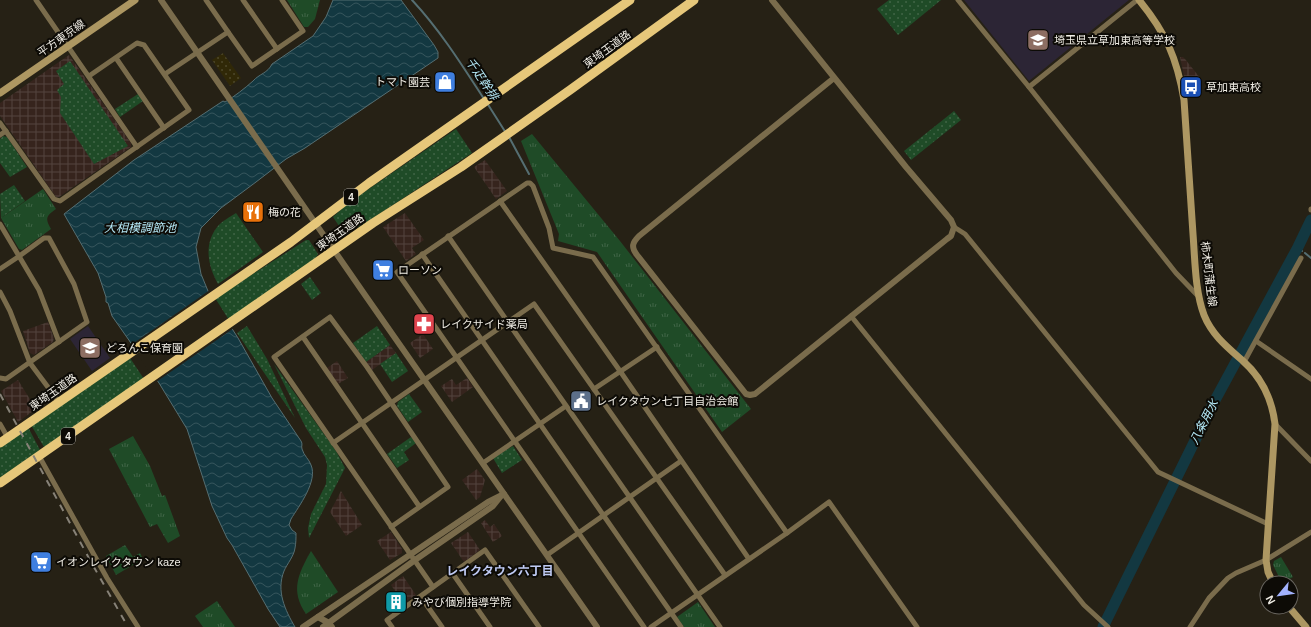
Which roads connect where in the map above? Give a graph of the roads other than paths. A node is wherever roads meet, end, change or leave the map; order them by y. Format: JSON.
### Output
{"nodes":[{"id":1,"x":36,"y":0,"type":"edge"},
{"id":2,"x":135,"y":0,"type":"edge"},
{"id":3,"x":161,"y":0,"type":"edge"},
{"id":4,"x":206,"y":0,"type":"edge"},
{"id":5,"x":243,"y":0,"type":"edge"},
{"id":6,"x":282,"y":0,"type":"edge"},
{"id":7,"x":630,"y":0,"type":"edge"},
{"id":8,"x":694,"y":0,"type":"edge"},
{"id":9,"x":772,"y":0,"type":"edge"},
{"id":10,"x":958,"y":0,"type":"edge"},
{"id":11,"x":1138,"y":0,"type":"edge"},
{"id":12,"x":228,"y":32,"type":"junction"},
{"id":13,"x":68,"y":46,"type":"junction"},
{"id":14,"x":277,"y":49,"type":"junction"},
{"id":15,"x":197,"y":53,"type":"junction"},
{"id":16,"x":116,"y":58,"type":"junction"},
{"id":17,"x":165,"y":74,"type":"junction"},
{"id":18,"x":89,"y":76,"type":"junction"},
{"id":19,"x":834,"y":78,"type":"junction"},
{"id":20,"x":1029,"y":87,"type":"junction"},
{"id":21,"x":0,"y":94,"type":"edge"},
{"id":22,"x":0,"y":123,"type":"edge"},
{"id":23,"x":164,"y":128,"type":"junction"},
{"id":24,"x":6,"y":131,"type":"junction"},
{"id":25,"x":0,"y":135,"type":"edge"},
{"id":26,"x":137,"y":147,"type":"junction"},
{"id":27,"x":500,"y":201,"type":"junction"},
{"id":28,"x":0,"y":224,"type":"edge"},
{"id":29,"x":316,"y":224,"type":"junction"},
{"id":30,"x":954,"y":227,"type":"junction"},
{"id":31,"x":448,"y":236,"type":"junction"},
{"id":32,"x":334,"y":250,"type":"junction"},
{"id":33,"x":422,"y":254,"type":"junction"},
{"id":34,"x":18,"y":257,"type":"junction"},
{"id":35,"x":1301,"y":258,"type":"dead end"},
{"id":36,"x":0,"y":268,"type":"edge"},
{"id":37,"x":0,"y":292,"type":"edge"},
{"id":38,"x":1199,"y":298,"type":"junction"},
{"id":39,"x":851,"y":316,"type":"junction"},
{"id":40,"x":507,"y":322,"type":"junction"},
{"id":41,"x":303,"y":337,"type":"junction"},
{"id":42,"x":481,"y":340,"type":"junction"},
{"id":43,"x":1256,"y":341,"type":"junction"},
{"id":44,"x":59,"y":342,"type":"junction"},
{"id":45,"x":657,"y":346,"type":"junction"},
{"id":46,"x":456,"y":357,"type":"junction"},
{"id":47,"x":1243,"y":361,"type":"junction"},
{"id":48,"x":30,"y":363,"type":"junction"},
{"id":49,"x":620,"y":371,"type":"junction"},
{"id":50,"x":0,"y":378,"type":"edge"},
{"id":51,"x":425,"y":379,"type":"junction"},
{"id":52,"x":1311,"y":379,"type":"edge"},
{"id":53,"x":594,"y":389,"type":"junction"},
{"id":54,"x":59,"y":402,"type":"junction"},
{"id":55,"x":391,"y":402,"type":"junction"},
{"id":56,"x":566,"y":406,"type":"junction"},
{"id":57,"x":362,"y":423,"type":"junction"},
{"id":58,"x":0,"y":424,"type":"edge"},
{"id":59,"x":539,"y":424,"type":"junction"},
{"id":60,"x":1275,"y":424,"type":"junction"},
{"id":61,"x":8,"y":438,"type":"junction"},
{"id":62,"x":514,"y":440,"type":"junction"},
{"id":63,"x":333,"y":443,"type":"junction"},
{"id":64,"x":0,"y":444,"type":"edge"},
{"id":65,"x":39,"y":456,"type":"junction"},
{"id":66,"x":681,"y":461,"type":"junction"},
{"id":67,"x":1311,"y":461,"type":"edge"},
{"id":68,"x":483,"y":463,"type":"junction"},
{"id":69,"x":656,"y":478,"type":"junction"},
{"id":70,"x":0,"y":483,"type":"edge"},
{"id":71,"x":504,"y":494,"type":"junction"},
{"id":72,"x":629,"y":497,"type":"junction"},
{"id":73,"x":419,"y":506,"type":"junction"},
{"id":74,"x":604,"y":515,"type":"junction"},
{"id":75,"x":1268,"y":524,"type":"junction"},
{"id":76,"x":391,"y":527,"type":"junction"},
{"id":77,"x":1311,"y":532,"type":"edge"},
{"id":78,"x":578,"y":533,"type":"junction"},
{"id":79,"x":787,"y":533,"type":"junction"},
{"id":80,"x":411,"y":554,"type":"junction"},
{"id":81,"x":547,"y":555,"type":"junction"},
{"id":82,"x":749,"y":559,"type":"junction"},
{"id":83,"x":415,"y":560,"type":"junction"},
{"id":84,"x":1266,"y":560,"type":"junction"},
{"id":85,"x":453,"y":574,"type":"junction"},
{"id":86,"x":725,"y":575,"type":"junction"},
{"id":87,"x":1269,"y":575,"type":"edge"},
{"id":88,"x":433,"y":587,"type":"junction"},
{"id":89,"x":697,"y":594,"type":"junction"},
{"id":90,"x":421,"y":597,"type":"junction"},
{"id":91,"x":671,"y":613,"type":"junction"},
{"id":92,"x":1296,"y":615,"type":"edge"},
{"id":93,"x":318,"y":617,"type":"junction"},
{"id":94,"x":331,"y":625,"type":"edge"},
{"id":95,"x":138,"y":627,"type":"edge"},
{"id":96,"x":303,"y":627,"type":"edge"},
{"id":97,"x":322,"y":627,"type":"edge"},
{"id":98,"x":392,"y":627,"type":"edge"},
{"id":99,"x":442,"y":627,"type":"edge"},
{"id":100,"x":490,"y":627,"type":"edge"},
{"id":101,"x":539,"y":627,"type":"edge"},
{"id":102,"x":597,"y":627,"type":"edge"},
{"id":103,"x":644,"y":627,"type":"edge"},
{"id":104,"x":651,"y":627,"type":"edge"},
{"id":105,"x":681,"y":627,"type":"edge"},
{"id":106,"x":720,"y":627,"type":"edge"},
{"id":107,"x":917,"y":627,"type":"edge"},
{"id":108,"x":1108,"y":627,"type":"edge"},
{"id":109,"x":1190,"y":627,"type":"edge"},
{"id":110,"x":1306,"y":627,"type":"edge"}],
"edges":[{"from":1,"to":13,"type":"street"},
{"from":2,"to":13,"type":"main road","name":"平方東京線"},
{"from":3,"to":15,"type":"street"},
{"from":4,"to":12,"type":"street"},
{"from":5,"to":14,"type":"street"},
{"from":6,"to":14,"type":"street"},
{"from":7,"to":29,"type":"highway","name":"東埼玉道路","number":"4"},
{"from":8,"to":32,"type":"highway","name":"東埼玉道路","number":"4"},
{"from":9,"to":19,"type":"street"},
{"from":10,"to":20,"type":"street"},
{"from":11,"to":20,"type":"street"},
{"from":11,"to":38,"type":"main road","name":"柿木町蒲生線"},
{"from":12,"to":14,"type":"street"},
{"from":12,"to":15,"type":"street"},
{"from":13,"to":18,"type":"street"},
{"from":13,"to":21,"type":"main road","name":"平方東京線"},
{"from":15,"to":17,"type":"street"},
{"from":15,"to":29,"type":"street"},
{"from":16,"to":17,"type":"street"},
{"from":16,"to":18,"type":"street"},
{"from":16,"to":23,"type":"street"},
{"from":17,"to":23,"type":"street"},
{"from":18,"to":26,"type":"street"},
{"from":19,"to":30,"type":"street"},
{"from":19,"to":39,"type":"street"},
{"from":20,"to":38,"type":"street"},
{"from":22,"to":24,"type":"street"},
{"from":23,"to":26,"type":"street"},
{"from":24,"to":25,"type":"street"},
{"from":24,"to":26,"type":"street"},
{"from":27,"to":31,"type":"street"},
{"from":27,"to":45,"type":"street"},
{"from":27,"to":49,"type":"street"},
{"from":28,"to":34,"type":"street"},
{"from":29,"to":32,"type":"street"},
{"from":29,"to":54,"type":"highway","name":"東埼玉道路","number":"4"},
{"from":30,"to":39,"type":"street"},
{"from":30,"to":75,"type":"street"},
{"from":31,"to":33,"type":"street"},
{"from":31,"to":40,"type":"street"},
{"from":32,"to":51,"type":"street"},
{"from":32,"to":65,"type":"highway","name":"東埼玉道路","number":"4"},
{"from":33,"to":42,"type":"street"},
{"from":33,"to":46,"type":"street"},
{"from":34,"to":36,"type":"street"},
{"from":34,"to":44,"type":"street"},
{"from":34,"to":44,"type":"street"},
{"from":35,"to":43,"type":"street"},
{"from":37,"to":48,"type":"street"},
{"from":38,"to":47,"type":"main road","name":"柿木町蒲生線"},
{"from":39,"to":108,"type":"street"},
{"from":40,"to":42,"type":"street"},
{"from":40,"to":53,"type":"street"},
{"from":40,"to":56,"type":"street"},
{"from":41,"to":55,"type":"street"},
{"from":41,"to":57,"type":"street"},
{"from":41,"to":63,"type":"street"},
{"from":42,"to":46,"type":"street"},
{"from":42,"to":59,"type":"street"},
{"from":43,"to":47,"type":"street"},
{"from":43,"to":52,"type":"street"},
{"from":44,"to":48,"type":"street"},
{"from":45,"to":49,"type":"street"},
{"from":45,"to":79,"type":"street"},
{"from":46,"to":51,"type":"street"},
{"from":46,"to":62,"type":"street"},
{"from":47,"to":60,"type":"main road","name":"柿木町蒲生線"},
{"from":48,"to":50,"type":"street"},
{"from":48,"to":54,"type":"street"},
{"from":49,"to":53,"type":"street"},
{"from":49,"to":66,"type":"street"},
{"from":51,"to":55,"type":"street"},
{"from":51,"to":68,"type":"street"},
{"from":53,"to":69,"type":"street"},
{"from":54,"to":61,"type":"highway","name":"東埼玉道路","number":"4"},
{"from":55,"to":57,"type":"street"},
{"from":55,"to":73,"type":"street"},
{"from":56,"to":59,"type":"street"},
{"from":56,"to":72,"type":"street"},
{"from":57,"to":63,"type":"street"},
{"from":57,"to":73,"type":"street"},
{"from":58,"to":61,"type":"street"},
{"from":59,"to":62,"type":"street"},
{"from":59,"to":74,"type":"street"},
{"from":60,"to":67,"type":"street"},
{"from":60,"to":75,"type":"main road","name":"柿木町蒲生線"},
{"from":61,"to":64,"type":"highway","name":"東埼玉道路","number":"4"},
{"from":62,"to":68,"type":"street"},
{"from":62,"to":78,"type":"street"},
{"from":63,"to":76,"type":"street"},
{"from":65,"to":70,"type":"highway","name":"東埼玉道路","number":"4"},
{"from":65,"to":95,"type":"street"},
{"from":66,"to":69,"type":"street"},
{"from":66,"to":82,"type":"street"},
{"from":68,"to":71,"type":"street"},
{"from":69,"to":72,"type":"street"},
{"from":69,"to":86,"type":"street"},
{"from":71,"to":80,"type":"street"},
{"from":71,"to":81,"type":"street"},
{"from":71,"to":83,"type":"street"},
{"from":72,"to":74,"type":"street"},
{"from":72,"to":89,"type":"street"},
{"from":73,"to":76,"type":"street"},
{"from":74,"to":78,"type":"street"},
{"from":74,"to":91,"type":"street"},
{"from":75,"to":84,"type":"main road","name":"柿木町蒲生線"},
{"from":76,"to":80,"type":"street"},
{"from":77,"to":84,"type":"street"},
{"from":78,"to":81,"type":"street"},
{"from":78,"to":103,"type":"street"},
{"from":79,"to":82,"type":"street"},
{"from":79,"to":107,"type":"street"},
{"from":80,"to":83,"type":"street"},
{"from":80,"to":93,"type":"street"},
{"from":81,"to":102,"type":"street"},
{"from":82,"to":86,"type":"street"},
{"from":83,"to":88,"type":"street"},
{"from":83,"to":94,"type":"street"},
{"from":84,"to":87,"type":"main road","name":"柿木町蒲生線"},
{"from":84,"to":109,"type":"street"},
{"from":85,"to":88,"type":"street"},
{"from":85,"to":100,"type":"street"},
{"from":85,"to":101,"type":"street"},
{"from":86,"to":89,"type":"street"},
{"from":88,"to":90,"type":"street"},
{"from":89,"to":91,"type":"street"},
{"from":89,"to":106,"type":"street"},
{"from":90,"to":98,"type":"street"},
{"from":90,"to":99,"type":"street"},
{"from":91,"to":104,"type":"street"},
{"from":91,"to":105,"type":"street"},
{"from":92,"to":110,"type":"main road"},
{"from":93,"to":94,"type":"street"},
{"from":93,"to":96,"type":"street"},
{"from":93,"to":97,"type":"street"},
{"from":94,"to":97,"type":"street"}]}
